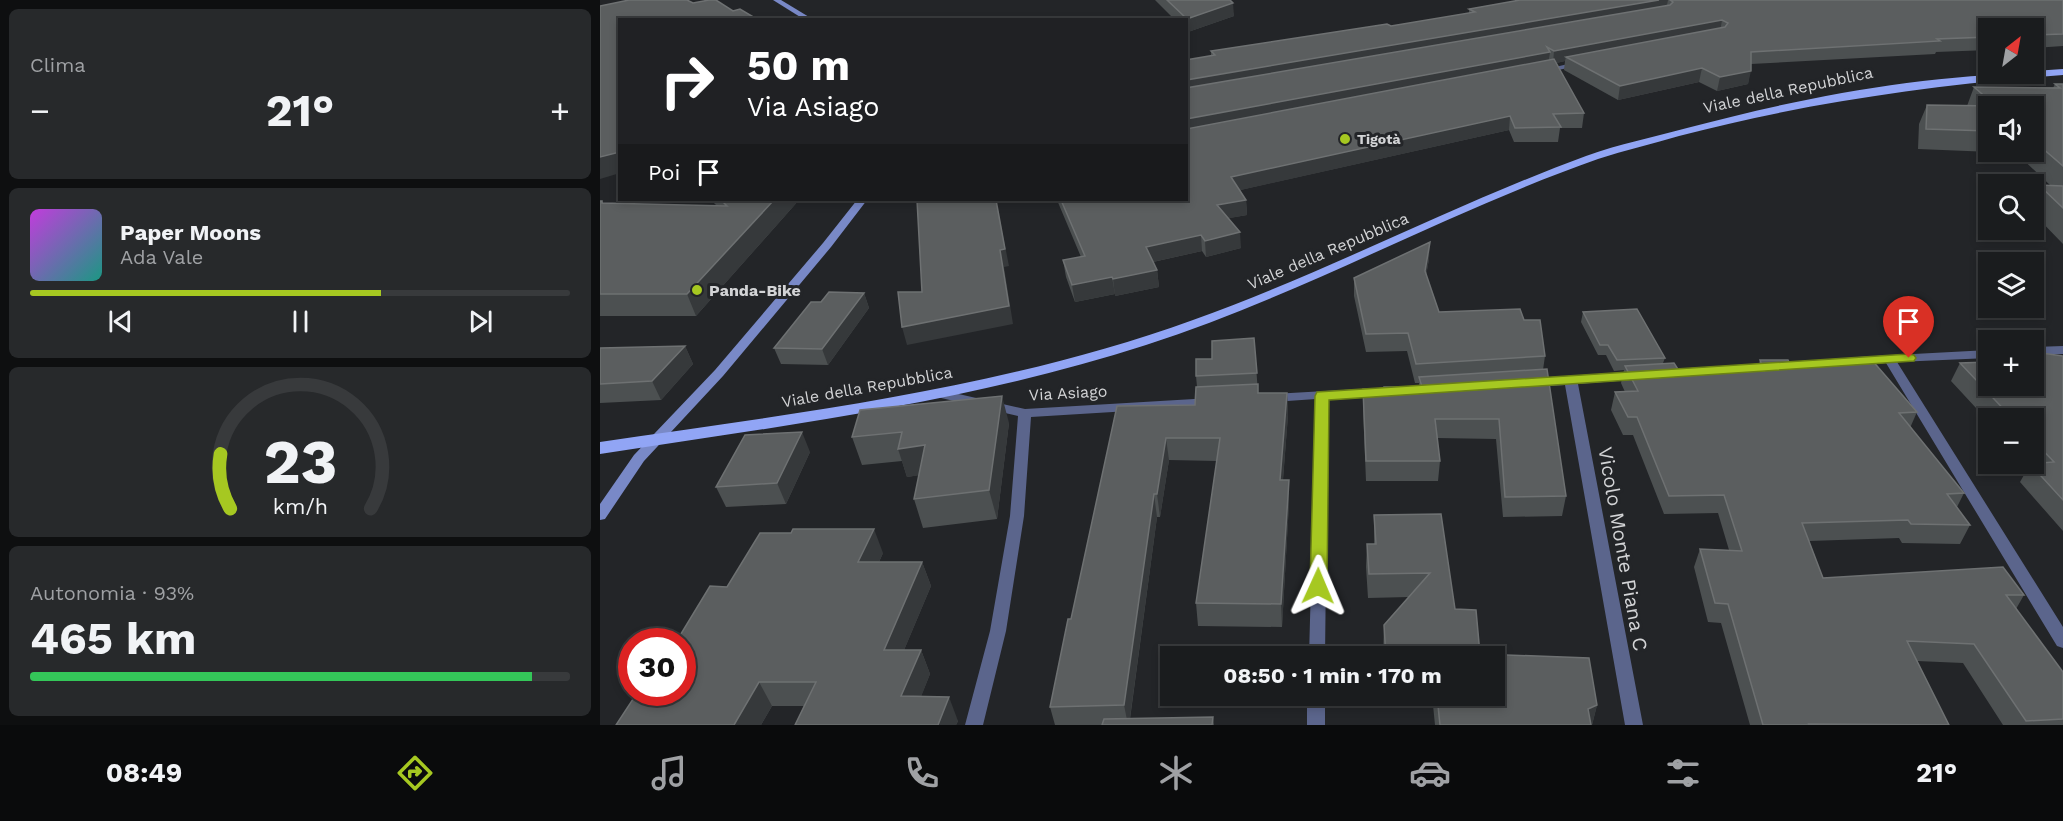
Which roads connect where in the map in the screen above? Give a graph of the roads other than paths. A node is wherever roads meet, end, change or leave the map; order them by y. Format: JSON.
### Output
{"nodes":[{"id":1,"x":776,"y":0,"type":"edge"},
{"id":2,"x":808,"y":18,"type":"edge"},
{"id":3,"x":1594,"y":60,"type":"edge"},
{"id":4,"x":1537,"y":72,"type":"edge"},
{"id":5,"x":2063,"y":72,"type":"edge"},
{"id":6,"x":863,"y":201,"type":"edge"},
{"id":7,"x":2063,"y":350,"type":"edge"},
{"id":8,"x":2044,"y":351,"type":"edge"},
{"id":9,"x":1978,"y":355,"type":"edge"},
{"id":10,"x":1890,"y":359,"type":"junction"},
{"id":11,"x":1842,"y":362,"type":"edge"},
{"id":12,"x":1784,"y":366,"type":"edge"},
{"id":13,"x":1571,"y":381,"type":"junction"},
{"id":14,"x":1524,"y":384,"type":"edge"},
{"id":15,"x":1393,"y":392,"type":"edge"},
{"id":16,"x":941,"y":393,"type":"junction"},
{"id":17,"x":1322,"y":396,"type":"junction"},
{"id":18,"x":1262,"y":399,"type":"edge"},
{"id":19,"x":1227,"y":401,"type":"edge"},
{"id":20,"x":1025,"y":413,"type":"junction"},
{"id":21,"x":656,"y":439,"type":"junction"},
{"id":22,"x":600,"y":448,"type":"edge"},
{"id":23,"x":600,"y":515,"type":"edge"},
{"id":24,"x":2063,"y":641,"type":"edge"},
{"id":25,"x":1317,"y":646,"type":"edge"},
{"id":26,"x":1316,"y":706,"type":"edge"},
{"id":27,"x":974,"y":725,"type":"edge"},
{"id":28,"x":1316,"y":725,"type":"edge"},
{"id":29,"x":1634,"y":725,"type":"edge"}],
"edges":[{"from":1,"to":2,"type":"street"},
{"from":3,"to":4,"type":"street"},
{"from":5,"to":16,"type":"main road","name":"Viale della Repubblica"},
{"from":6,"to":21,"type":"street"},
{"from":7,"to":8,"type":"street"},
{"from":9,"to":10,"type":"street"},
{"from":10,"to":11,"type":"street"},
{"from":10,"to":24,"type":"street"},
{"from":12,"to":13,"type":"street"},
{"from":13,"to":14,"type":"street"},
{"from":13,"to":29,"type":"street","name":"Vicolo Monte Piana C"},
{"from":15,"to":17,"type":"street"},
{"from":16,"to":20,"type":"street","name":"Via Asiago"},
{"from":16,"to":21,"type":"main road","name":"Viale della Repubblica"},
{"from":17,"to":18,"type":"street"},
{"from":17,"to":25,"type":"street"},
{"from":19,"to":20,"type":"street","name":"Via Asiago"},
{"from":20,"to":27,"type":"street"},
{"from":21,"to":22,"type":"main road","name":"Viale della Repubblica"},
{"from":21,"to":23,"type":"street"},
{"from":26,"to":28,"type":"street"}]}
